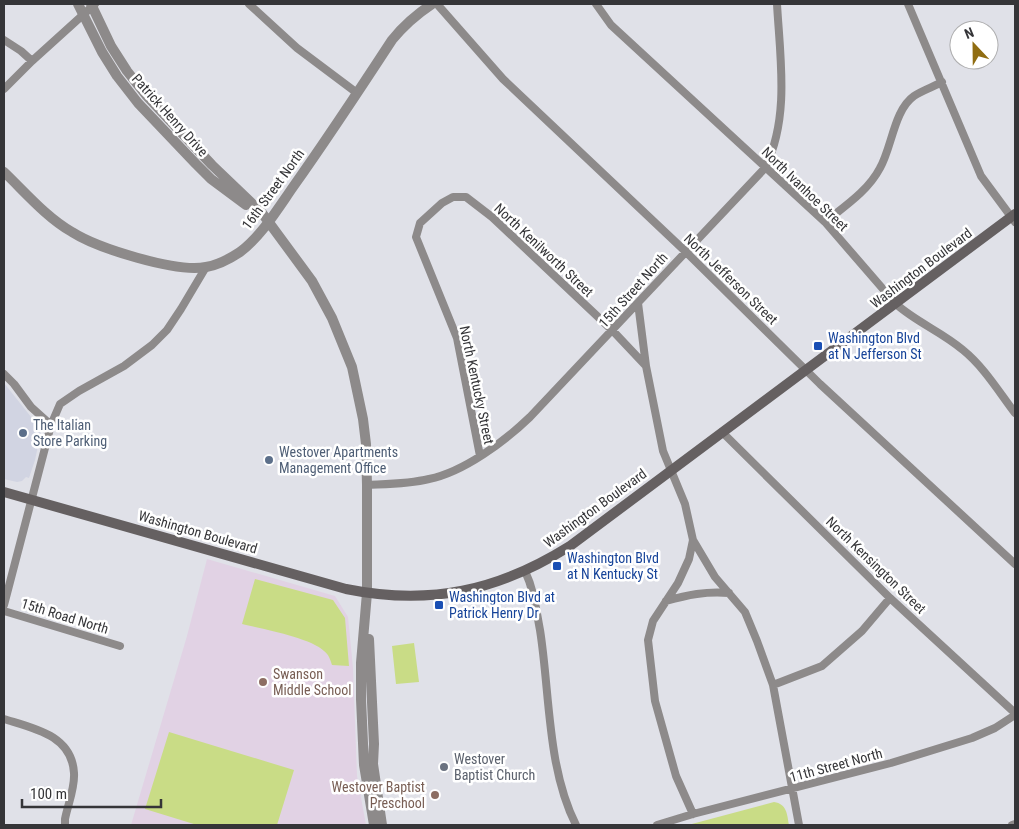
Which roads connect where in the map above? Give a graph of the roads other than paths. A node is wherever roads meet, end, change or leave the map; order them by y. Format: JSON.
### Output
{"nodes":[{"id":1,"x":78,"y":4,"type":"edge"},
{"id":2,"x":249,"y":4,"type":"edge"},
{"id":3,"x":432,"y":4,"type":"edge"},
{"id":4,"x":437,"y":4,"type":"edge"},
{"id":5,"x":596,"y":4,"type":"edge"},
{"id":6,"x":778,"y":4,"type":"edge"},
{"id":7,"x":908,"y":4,"type":"edge"},
{"id":8,"x":93,"y":5,"type":"edge"},
{"id":9,"x":83,"y":15,"type":"junction"},
{"id":10,"x":4,"y":40,"type":"edge"},
{"id":11,"x":32,"y":61,"type":"junction"},
{"id":12,"x":942,"y":82,"type":"junction"},
{"id":13,"x":4,"y":89,"type":"edge"},
{"id":14,"x":357,"y":92,"type":"junction"},
{"id":15,"x":765,"y":168,"type":"junction"},
{"id":16,"x":4,"y":172,"type":"edge"},
{"id":17,"x":1014,"y":218,"type":"edge"},
{"id":18,"x":824,"y":222,"type":"junction"},
{"id":19,"x":268,"y":223,"type":"junction"},
{"id":20,"x":416,"y":236,"type":"joint"},
{"id":21,"x":685,"y":251,"type":"junction"},
{"id":22,"x":206,"y":267,"type":"junction"},
{"id":23,"x":638,"y":303,"type":"junction"},
{"id":24,"x":896,"y":304,"type":"junction"},
{"id":25,"x":613,"y":331,"type":"junction"},
{"id":26,"x":646,"y":366,"type":"junction"},
{"id":27,"x":806,"y":370,"type":"junction"},
{"id":28,"x":4,"y":374,"type":"edge"},
{"id":29,"x":1015,"y":413,"type":"edge"},
{"id":30,"x":51,"y":424,"type":"junction"},
{"id":31,"x":722,"y":432,"type":"junction"},
{"id":32,"x":480,"y":456,"type":"junction"},
{"id":33,"x":671,"y":470,"type":"junction"},
{"id":34,"x":368,"y":485,"type":"junction"},
{"id":35,"x":4,"y":492,"type":"edge"},
{"id":36,"x":31,"y":499,"type":"junction"},
{"id":37,"x":693,"y":540,"type":"junction"},
{"id":38,"x":1015,"y":564,"type":"edge"},
{"id":39,"x":525,"y":571,"type":"junction"},
{"id":40,"x":367,"y":593,"type":"junction"},
{"id":41,"x":729,"y":593,"type":"junction"},
{"id":42,"x":890,"y":598,"type":"junction"},
{"id":43,"x":666,"y":601,"type":"junction"},
{"id":44,"x":4,"y":605,"type":"edge"},
{"id":45,"x":4,"y":611,"type":"edge"},
{"id":46,"x":120,"y":646,"type":"dead end"},
{"id":47,"x":773,"y":685,"type":"junction"},
{"id":48,"x":1015,"y":714,"type":"edge"},
{"id":49,"x":4,"y":719,"type":"edge"},
{"id":50,"x":793,"y":789,"type":"junction"},
{"id":51,"x":692,"y":814,"type":"junction"},
{"id":52,"x":66,"y":825,"type":"edge"},
{"id":53,"x":374,"y":825,"type":"edge"},
{"id":54,"x":382,"y":825,"type":"edge"},
{"id":55,"x":576,"y":825,"type":"edge"},
{"id":56,"x":657,"y":825,"type":"edge"},
{"id":57,"x":799,"y":825,"type":"edge"}],
"edges":[{"from":1,"to":9,"type":"street","name":"Patrick Henry Drive"},
{"from":2,"to":14,"type":"street"},
{"from":3,"to":14,"type":"street","name":"16th Street North"},
{"from":4,"to":21,"type":"street","name":"North Jefferson Street"},
{"from":5,"to":15,"type":"street","name":"North Ivanhoe Street"},
{"from":6,"to":15,"type":"street","name":"15th Street North"},
{"from":7,"to":12,"type":"street"},
{"from":8,"to":9,"type":"street"},
{"from":8,"to":19,"type":"street","name":"Patrick Henry Drive"},
{"from":9,"to":11,"type":"street"},
{"from":9,"to":19,"type":"street","name":"Patrick Henry Drive"},
{"from":10,"to":11,"type":"street"},
{"from":11,"to":13,"type":"street"},
{"from":12,"to":17,"type":"street"},
{"from":12,"to":18,"type":"street"},
{"from":14,"to":19,"type":"street","name":"16th Street North"},
{"from":15,"to":18,"type":"street","name":"North Ivanhoe Street"},
{"from":15,"to":21,"type":"street","name":"15th Street North"},
{"from":16,"to":22,"type":"street"},
{"from":17,"to":24,"type":"main road","name":"Washington Boulevard"},
{"from":18,"to":24,"type":"street","name":"North Ivanhoe Street"},
{"from":19,"to":22,"type":"street","name":"16th Street North"},
{"from":19,"to":34,"type":"street","name":"Patrick Henry Drive"},
{"from":20,"to":25,"type":"street","name":"North Kenilworth Street"},
{"from":20,"to":32,"type":"street","name":"North Kentucky Street"},
{"from":21,"to":23,"type":"street","name":"15th Street North"},
{"from":21,"to":27,"type":"street","name":"North Jefferson Street"},
{"from":22,"to":30,"type":"street"},
{"from":23,"to":25,"type":"street","name":"15th Street North"},
{"from":23,"to":26,"type":"street"},
{"from":24,"to":27,"type":"main road","name":"Washington Boulevard"},
{"from":24,"to":29,"type":"street","name":"North Ivanhoe Street"},
{"from":25,"to":26,"type":"street","name":"North Kenilworth Street"},
{"from":25,"to":32,"type":"street","name":"15th Street North"},
{"from":26,"to":33,"type":"street"},
{"from":27,"to":31,"type":"main road","name":"Washington Boulevard"},
{"from":27,"to":38,"type":"street","name":"North Jefferson Street"},
{"from":28,"to":30,"type":"street"},
{"from":30,"to":36,"type":"street"},
{"from":31,"to":33,"type":"main road","name":"Washington Boulevard"},
{"from":31,"to":42,"type":"street","name":"North Kensington Street"},
{"from":32,"to":34,"type":"street","name":"15th Street North"},
{"from":33,"to":37,"type":"street"},
{"from":33,"to":39,"type":"main road","name":"Washington Boulevard"},
{"from":34,"to":40,"type":"street","name":"Patrick Henry Drive"},
{"from":35,"to":36,"type":"main road","name":"Washington Boulevard"},
{"from":36,"to":40,"type":"main road","name":"Washington Boulevard"},
{"from":36,"to":44,"type":"street"},
{"from":37,"to":41,"type":"street"},
{"from":37,"to":43,"type":"street"},
{"from":39,"to":40,"type":"main road","name":"Washington Boulevard"},
{"from":39,"to":55,"type":"street"},
{"from":40,"to":53,"type":"street","name":"Patrick Henry Drive"},
{"from":40,"to":54,"type":"street","name":"Patrick Henry Drive"},
{"from":41,"to":43,"type":"street"},
{"from":41,"to":47,"type":"street"},
{"from":42,"to":47,"type":"street"},
{"from":42,"to":48,"type":"street","name":"North Kensington Street"},
{"from":43,"to":51,"type":"street"},
{"from":45,"to":46,"type":"street","name":"15th Road North"},
{"from":47,"to":50,"type":"street"},
{"from":48,"to":50,"type":"street","name":"11th Street North"},
{"from":49,"to":52,"type":"street"},
{"from":50,"to":51,"type":"street","name":"11th Street North"},
{"from":50,"to":57,"type":"street"},
{"from":51,"to":56,"type":"street","name":"11th Street North"}]}
